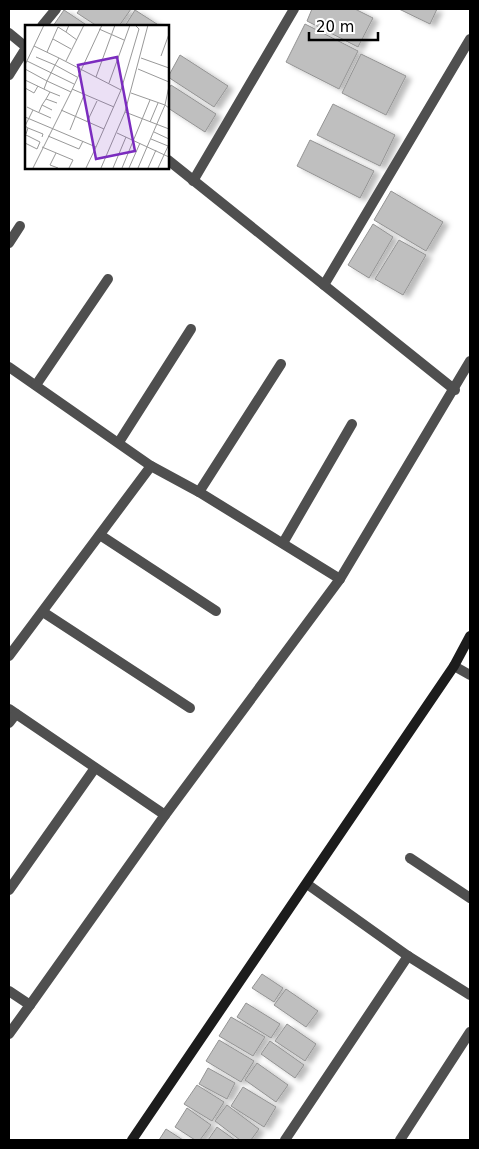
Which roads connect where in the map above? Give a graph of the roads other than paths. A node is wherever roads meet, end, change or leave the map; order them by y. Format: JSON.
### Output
{"nodes":[{"id":1,"x":56,"y":9,"type":"edge"},
{"id":2,"x":294,"y":9,"type":"edge"},
{"id":3,"x":43,"y":25,"type":"edge"},
{"id":4,"x":9,"y":34,"type":"edge"},
{"id":5,"x":470,"y":39,"type":"edge"},
{"id":6,"x":25,"y":46,"type":"edge"},
{"id":7,"x":25,"y":49,"type":"edge"},
{"id":8,"x":9,"y":75,"type":"edge"},
{"id":9,"x":169,"y":161,"type":"edge"},
{"id":10,"x":193,"y":181,"type":"junction"},
{"id":11,"x":20,"y":226,"type":"dead end"},
{"id":12,"x":9,"y":243,"type":"edge"},
{"id":13,"x":108,"y":279,"type":"dead end"},
{"id":14,"x":324,"y":285,"type":"junction"},
{"id":15,"x":191,"y":329,"type":"dead end"},
{"id":16,"x":470,"y":361,"type":"edge"},
{"id":17,"x":281,"y":364,"type":"dead end"},
{"id":18,"x":10,"y":369,"type":"edge"},
{"id":19,"x":36,"y":385,"type":"junction"},
{"id":20,"x":455,"y":390,"type":"junction"},
{"id":21,"x":352,"y":424,"type":"dead end"},
{"id":22,"x":119,"y":442,"type":"junction"},
{"id":23,"x":151,"y":466,"type":"junction"},
{"id":24,"x":199,"y":492,"type":"junction"},
{"id":25,"x":100,"y":535,"type":"junction"},
{"id":26,"x":283,"y":543,"type":"junction"},
{"id":27,"x":340,"y":579,"type":"junction"},
{"id":28,"x":216,"y":611,"type":"dead end"},
{"id":29,"x":43,"y":612,"type":"junction"},
{"id":30,"x":470,"y":636,"type":"edge"},
{"id":31,"x":9,"y":656,"type":"edge"},
{"id":32,"x":454,"y":666,"type":"junction"},
{"id":33,"x":470,"y":675,"type":"edge"},
{"id":34,"x":190,"y":708,"type":"dead end"},
{"id":35,"x":12,"y":711,"type":"edge"},
{"id":36,"x":9,"y":724,"type":"edge"},
{"id":37,"x":95,"y":768,"type":"junction"},
{"id":38,"x":165,"y":815,"type":"junction"},
{"id":39,"x":410,"y":858,"type":"dead end"},
{"id":40,"x":307,"y":884,"type":"junction"},
{"id":41,"x":9,"y":890,"type":"edge"},
{"id":42,"x":470,"y":898,"type":"edge"},
{"id":43,"x":408,"y":956,"type":"junction"},
{"id":44,"x":9,"y":992,"type":"edge"},
{"id":45,"x":470,"y":995,"type":"edge"},
{"id":46,"x":30,"y":1005,"type":"junction"},
{"id":47,"x":470,"y":1032,"type":"edge"},
{"id":48,"x":9,"y":1034,"type":"edge"},
{"id":49,"x":132,"y":1140,"type":"edge"},
{"id":50,"x":285,"y":1140,"type":"edge"},
{"id":51,"x":400,"y":1140,"type":"edge"}],
"edges":[{"from":1,"to":3,"type":"street"},
{"from":2,"to":10,"type":"street"},
{"from":4,"to":6,"type":"street"},
{"from":5,"to":14,"type":"street"},
{"from":7,"to":8,"type":"street"},
{"from":9,"to":10,"type":"street"},
{"from":10,"to":14,"type":"street"},
{"from":11,"to":12,"type":"street"},
{"from":13,"to":19,"type":"street"},
{"from":14,"to":20,"type":"street"},
{"from":15,"to":22,"type":"street"},
{"from":16,"to":20,"type":"street"},
{"from":17,"to":24,"type":"street"},
{"from":18,"to":19,"type":"street"},
{"from":19,"to":22,"type":"street"},
{"from":20,"to":27,"type":"street"},
{"from":21,"to":26,"type":"street"},
{"from":22,"to":23,"type":"street"},
{"from":23,"to":24,"type":"street"},
{"from":23,"to":25,"type":"street"},
{"from":24,"to":26,"type":"street"},
{"from":25,"to":28,"type":"street"},
{"from":25,"to":29,"type":"street"},
{"from":26,"to":27,"type":"street"},
{"from":27,"to":38,"type":"street"},
{"from":29,"to":31,"type":"street"},
{"from":29,"to":34,"type":"street"},
{"from":30,"to":32,"type":"street"},
{"from":32,"to":33,"type":"street"},
{"from":32,"to":40,"type":"street"},
{"from":35,"to":36,"type":"street"},
{"from":35,"to":37,"type":"street"},
{"from":37,"to":38,"type":"street"},
{"from":37,"to":41,"type":"street"},
{"from":38,"to":46,"type":"street"},
{"from":39,"to":42,"type":"street"},
{"from":40,"to":43,"type":"street"},
{"from":40,"to":49,"type":"street"},
{"from":43,"to":45,"type":"street"},
{"from":43,"to":50,"type":"street"},
{"from":44,"to":46,"type":"street"},
{"from":46,"to":48,"type":"street"},
{"from":47,"to":51,"type":"street"}]}
